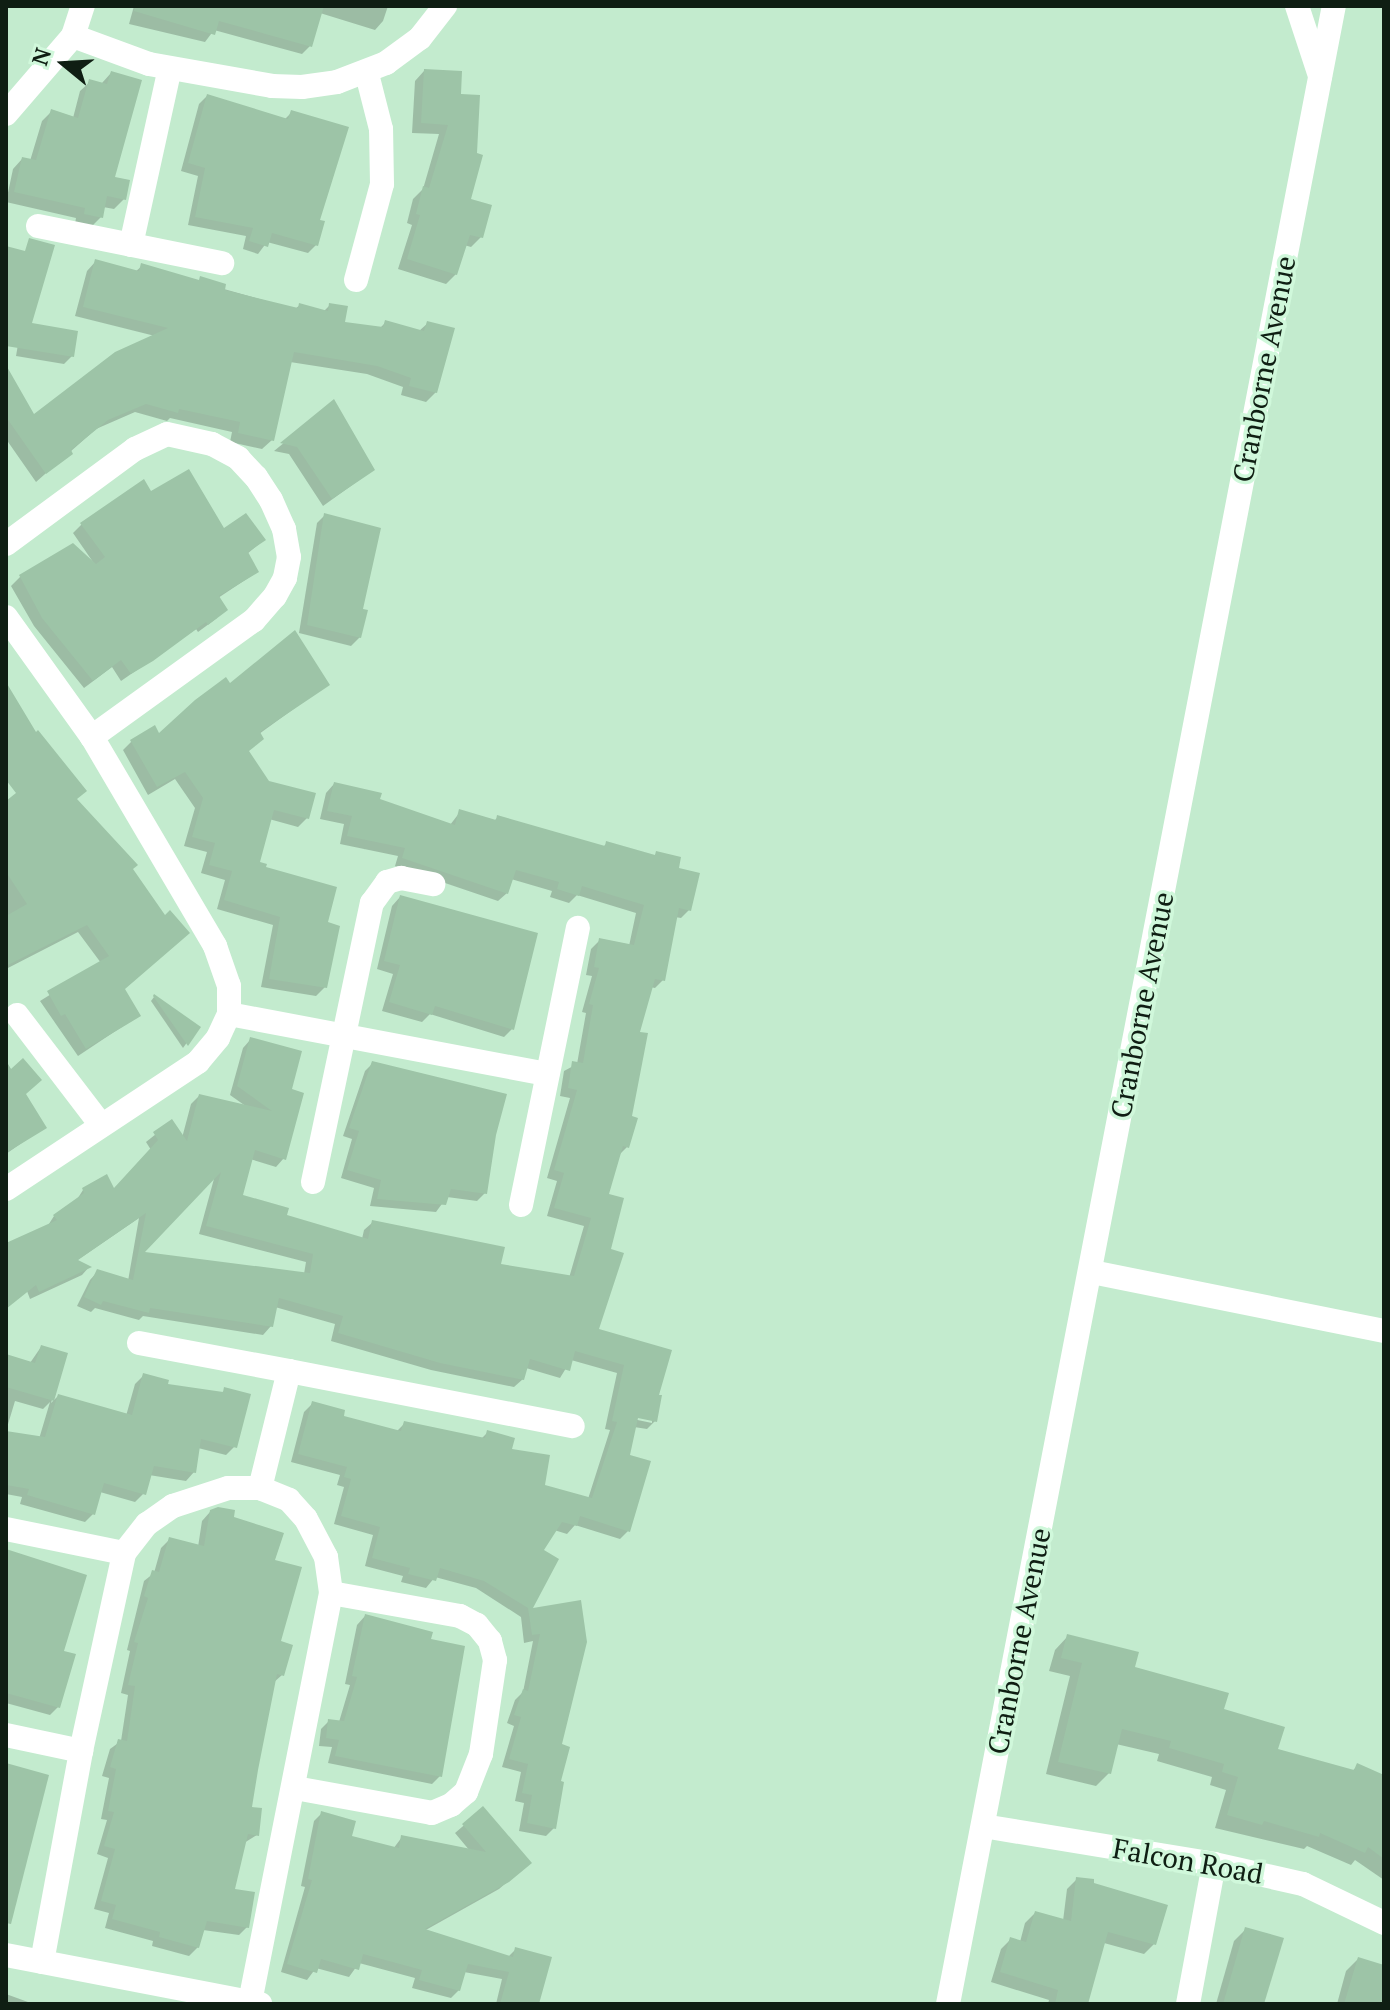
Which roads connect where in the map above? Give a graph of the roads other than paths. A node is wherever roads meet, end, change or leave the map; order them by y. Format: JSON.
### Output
{"nodes":[{"id":1,"x":83,"y":6,"type":"edge"},
{"id":2,"x":445,"y":6,"type":"edge"},
{"id":3,"x":1297,"y":6,"type":"edge"},
{"id":4,"x":1334,"y":6,"type":"edge"},
{"id":5,"x":73,"y":36,"type":"junction"},
{"id":6,"x":170,"y":68,"type":"junction"},
{"id":7,"x":367,"y":74,"type":"junction"},
{"id":8,"x":1320,"y":77,"type":"junction"},
{"id":9,"x":6,"y":114,"type":"edge"},
{"id":10,"x":38,"y":226,"type":"dead end"},
{"id":11,"x":131,"y":245,"type":"junction"},
{"id":12,"x":222,"y":263,"type":"dead end"},
{"id":13,"x":356,"y":280,"type":"dead end"},
{"id":14,"x":6,"y":544,"type":"edge"},
{"id":15,"x":7,"y":620,"type":"edge"},
{"id":16,"x":92,"y":737,"type":"junction"},
{"id":17,"x":433,"y":884,"type":"dead end"},
{"id":18,"x":578,"y":928,"type":"dead end"},
{"id":19,"x":229,"y":1014,"type":"junction"},
{"id":20,"x":17,"y":1015,"type":"dead end"},
{"id":21,"x":343,"y":1036,"type":"junction"},
{"id":22,"x":547,"y":1074,"type":"junction"},
{"id":23,"x":101,"y":1125,"type":"junction"},
{"id":24,"x":313,"y":1182,"type":"dead end"},
{"id":25,"x":6,"y":1189,"type":"edge"},
{"id":26,"x":521,"y":1205,"type":"dead end"},
{"id":27,"x":1092,"y":1272,"type":"junction"},
{"id":28,"x":1384,"y":1331,"type":"edge"},
{"id":29,"x":139,"y":1343,"type":"dead end"},
{"id":30,"x":289,"y":1371,"type":"junction"},
{"id":31,"x":573,"y":1426,"type":"dead end"},
{"id":32,"x":260,"y":1488,"type":"junction"},
{"id":33,"x":6,"y":1529,"type":"edge"},
{"id":34,"x":124,"y":1553,"type":"junction"},
{"id":35,"x":331,"y":1593,"type":"junction"},
{"id":36,"x":6,"y":1735,"type":"edge"},
{"id":37,"x":81,"y":1751,"type":"junction"},
{"id":38,"x":295,"y":1788,"type":"junction"},
{"id":39,"x":983,"y":1826,"type":"junction"},
{"id":40,"x":1214,"y":1864,"type":"junction"},
{"id":41,"x":1384,"y":1923,"type":"edge"},
{"id":42,"x":6,"y":1955,"type":"edge"},
{"id":43,"x":42,"y":1962,"type":"junction"},
{"id":44,"x":255,"y":2003,"type":"edge"},
{"id":45,"x":948,"y":2004,"type":"edge"},
{"id":46,"x":1188,"y":2004,"type":"edge"}],
"edges":[{"from":1,"to":5,"type":"street"},
{"from":2,"to":7,"type":"street"},
{"from":3,"to":8,"type":"street"},
{"from":4,"to":8,"type":"street","name":"Cranborne Avenue"},
{"from":5,"to":6,"type":"street"},
{"from":5,"to":9,"type":"street"},
{"from":6,"to":7,"type":"street"},
{"from":6,"to":11,"type":"street"},
{"from":7,"to":13,"type":"street"},
{"from":8,"to":27,"type":"street","name":"Cranborne Avenue"},
{"from":10,"to":11,"type":"street"},
{"from":11,"to":12,"type":"street"},
{"from":14,"to":16,"type":"street"},
{"from":15,"to":16,"type":"street"},
{"from":16,"to":19,"type":"street"},
{"from":17,"to":21,"type":"street"},
{"from":18,"to":22,"type":"street"},
{"from":19,"to":21,"type":"street"},
{"from":19,"to":23,"type":"street"},
{"from":20,"to":23,"type":"street"},
{"from":21,"to":22,"type":"street"},
{"from":21,"to":24,"type":"street"},
{"from":22,"to":26,"type":"street"},
{"from":23,"to":25,"type":"street"},
{"from":27,"to":28,"type":"street"},
{"from":27,"to":39,"type":"street","name":"Cranborne Avenue"},
{"from":29,"to":30,"type":"street"},
{"from":30,"to":31,"type":"street"},
{"from":30,"to":32,"type":"street"},
{"from":32,"to":34,"type":"street"},
{"from":32,"to":35,"type":"street"},
{"from":33,"to":34,"type":"street"},
{"from":34,"to":37,"type":"street"},
{"from":35,"to":38,"type":"street"},
{"from":35,"to":38,"type":"street"},
{"from":36,"to":37,"type":"street"},
{"from":37,"to":43,"type":"street"},
{"from":38,"to":44,"type":"street"},
{"from":39,"to":40,"type":"street","name":"Falcon Road"},
{"from":39,"to":45,"type":"street","name":"Cranborne Avenue"},
{"from":40,"to":41,"type":"street","name":"Falcon Road"},
{"from":40,"to":46,"type":"street"},
{"from":42,"to":43,"type":"street"},
{"from":43,"to":44,"type":"street"}]}
